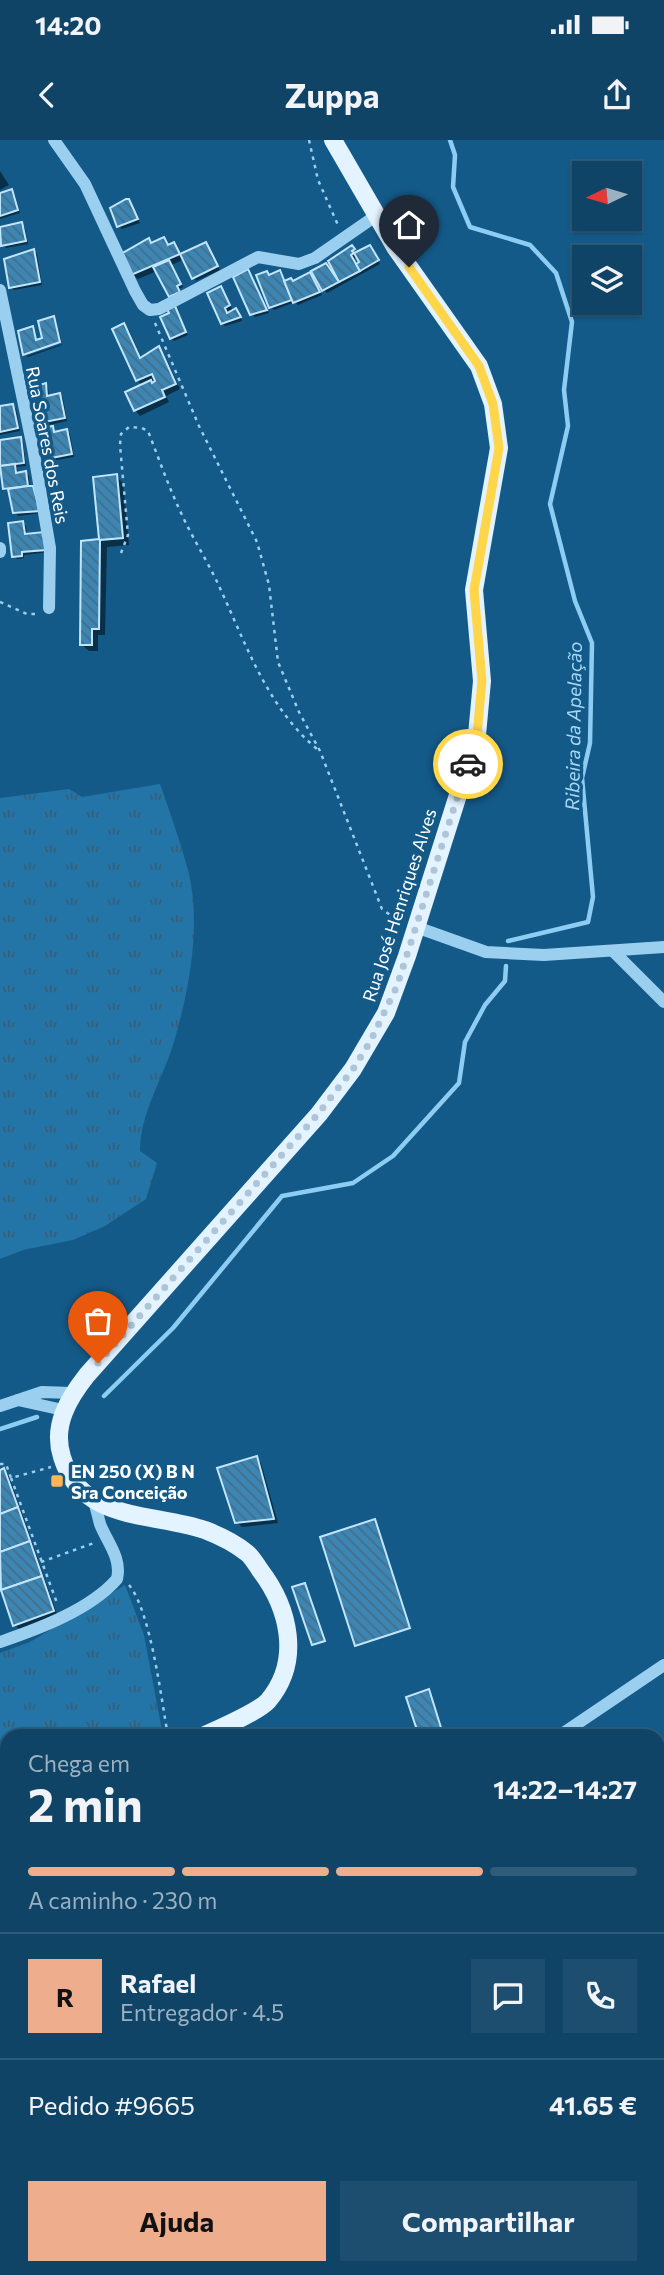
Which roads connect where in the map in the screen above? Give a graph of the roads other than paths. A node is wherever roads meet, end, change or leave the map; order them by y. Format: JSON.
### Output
{"nodes":[{"id":1,"x":54,"y":140,"type":"edge"},
{"id":2,"x":333,"y":140,"type":"edge"},
{"id":3,"x":377,"y":215,"type":"junction"},
{"id":4,"x":0,"y":290,"type":"edge"},
{"id":5,"x":49,"y":608,"type":"road end"},
{"id":6,"x":416,"y":927,"type":"junction"},
{"id":7,"x":664,"y":947,"type":"edge"},
{"id":8,"x":614,"y":952,"type":"junction"},
{"id":9,"x":664,"y":1002,"type":"edge"},
{"id":10,"x":72,"y":1394,"type":"junction"},
{"id":11,"x":18,"y":1400,"type":"junction"},
{"id":12,"x":0,"y":1406,"type":"edge"},
{"id":13,"x":64,"y":1410,"type":"junction"},
{"id":14,"x":94,"y":1501,"type":"junction"},
{"id":15,"x":1,"y":1640,"type":"edge"},
{"id":16,"x":664,"y":1665,"type":"edge"},
{"id":17,"x":217,"y":1729,"type":"edge"},
{"id":18,"x":569,"y":1729,"type":"edge"}],
"edges":[{"from":1,"to":3,"type":"street"},
{"from":2,"to":3,"type":"main road","name":"Rua José Henriques Alves"},
{"from":3,"to":6,"type":"main road","name":"Rua José Henriques Alves"},
{"from":4,"to":5,"type":"street","name":"Rua Soares dos Reis"},
{"from":6,"to":8,"type":"street"},
{"from":6,"to":10,"type":"main road","name":"Rua José Henriques Alves"},
{"from":7,"to":8,"type":"street"},
{"from":8,"to":9,"type":"street"},
{"from":10,"to":11,"type":"street"},
{"from":10,"to":13,"type":"main road","name":"Rua José Henriques Alves"},
{"from":11,"to":12,"type":"street"},
{"from":11,"to":13,"type":"street"},
{"from":13,"to":14,"type":"main road","name":"Rua José Henriques Alves"},
{"from":14,"to":15,"type":"street"},
{"from":14,"to":17,"type":"main road"},
{"from":16,"to":18,"type":"street"}]}
